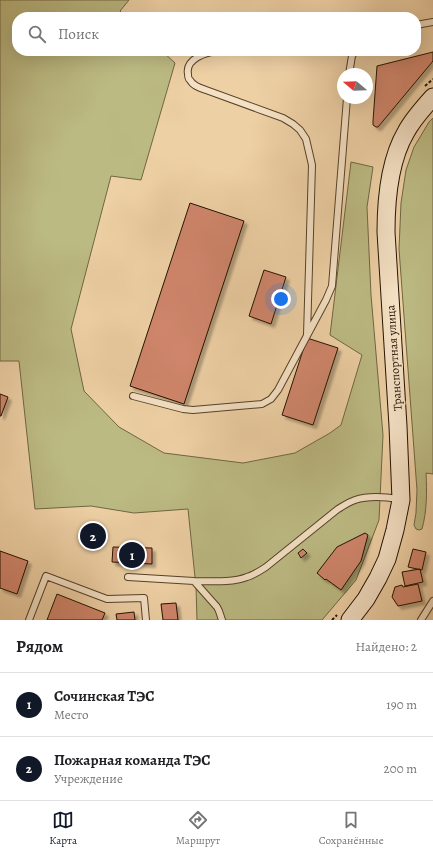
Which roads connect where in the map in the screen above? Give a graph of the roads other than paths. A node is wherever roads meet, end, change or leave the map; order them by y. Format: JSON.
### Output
{"nodes":[{"id":1,"x":433,"y":22,"type":"edge"},
{"id":2,"x":421,"y":24,"type":"edge"},
{"id":3,"x":200,"y":56,"type":"edge"},
{"id":4,"x":352,"y":56,"type":"edge"},
{"id":5,"x":350,"y":68,"type":"edge"},
{"id":6,"x":433,"y":97,"type":"edge"},
{"id":7,"x":346,"y":104,"type":"edge"},
{"id":8,"x":307,"y":336,"type":"junction"},
{"id":9,"x":133,"y":396,"type":"dead end"},
{"id":10,"x":400,"y":500,"type":"junction"},
{"id":11,"x":128,"y":577,"type":"dead end"},
{"id":12,"x":194,"y":581,"type":"junction"},
{"id":13,"x":433,"y":601,"type":"edge"},
{"id":14,"x":30,"y":620,"type":"edge"},
{"id":15,"x":146,"y":620,"type":"edge"},
{"id":16,"x":222,"y":620,"type":"edge"},
{"id":17,"x":350,"y":620,"type":"edge"},
{"id":18,"x":421,"y":620,"type":"edge"}],
"edges":[{"from":1,"to":2,"type":"lane"},
{"from":3,"to":8,"type":"lane"},
{"from":4,"to":5,"type":"lane"},
{"from":6,"to":10,"type":"main road","name":"Транспортная улица"},
{"from":7,"to":8,"type":"lane"},
{"from":8,"to":9,"type":"lane"},
{"from":10,"to":12,"type":"lane"},
{"from":10,"to":17,"type":"main road","name":"Транспортная улица"},
{"from":11,"to":12,"type":"lane"},
{"from":12,"to":16,"type":"lane"},
{"from":13,"to":18,"type":"lane"},
{"from":14,"to":15,"type":"lane"}]}
